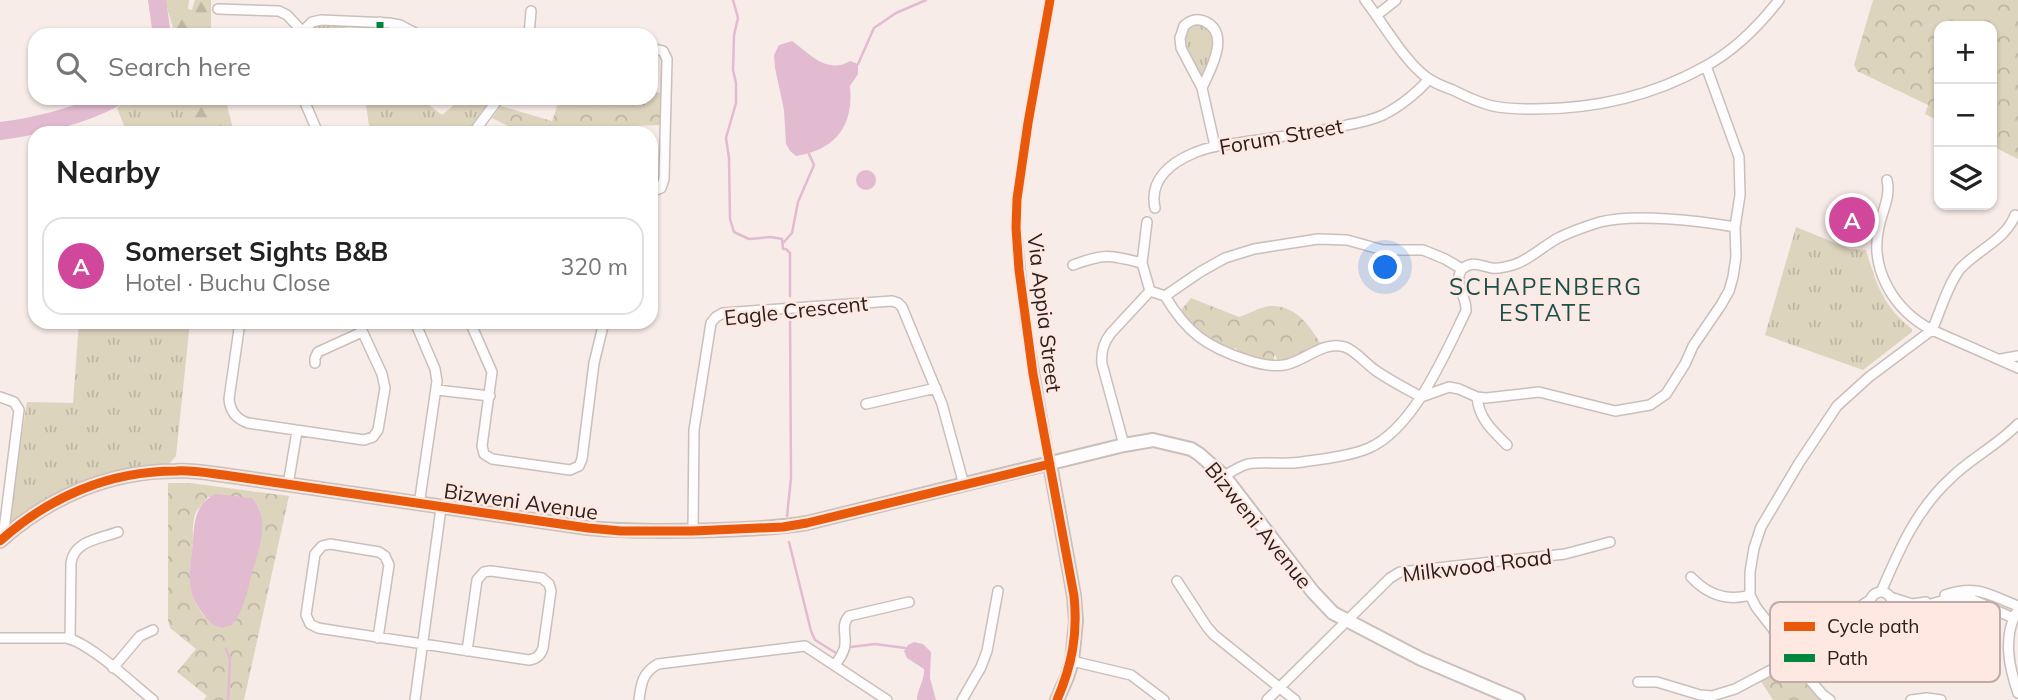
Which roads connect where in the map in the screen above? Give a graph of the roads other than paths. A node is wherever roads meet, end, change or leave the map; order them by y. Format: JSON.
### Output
{"nodes":[{"id":1,"x":1050,"y":0,"type":"edge"},
{"id":2,"x":1366,"y":0,"type":"edge"},
{"id":3,"x":1396,"y":0,"type":"edge"},
{"id":4,"x":1779,"y":0,"type":"edge"},
{"id":5,"x":218,"y":9,"type":"dead end"},
{"id":6,"x":531,"y":11,"type":"dead end"},
{"id":7,"x":1377,"y":15,"type":"junction"},
{"id":8,"x":380,"y":22,"type":"junction"},
{"id":9,"x":296,"y":28,"type":"edge"},
{"id":10,"x":305,"y":28,"type":"edge"},
{"id":11,"x":380,"y":28,"type":"edge"},
{"id":12,"x":406,"y":28,"type":"edge"},
{"id":13,"x":530,"y":28,"type":"edge"},
{"id":14,"x":658,"y":50,"type":"edge"},
{"id":15,"x":1706,"y":66,"type":"junction"},
{"id":16,"x":1429,"y":79,"type":"junction"},
{"id":17,"x":1202,"y":88,"type":"junction"},
{"id":18,"x":306,"y":105,"type":"edge"},
{"id":19,"x":494,"y":105,"type":"edge"},
{"id":20,"x":315,"y":126,"type":"edge"},
{"id":21,"x":478,"y":126,"type":"edge"},
{"id":22,"x":1216,"y":146,"type":"junction"},
{"id":23,"x":1887,"y":180,"type":"dead end"},
{"id":24,"x":658,"y":189,"type":"edge"},
{"id":25,"x":1154,"y":208,"type":"dead end"},
{"id":26,"x":2015,"y":215,"type":"dead end"},
{"id":27,"x":1147,"y":222,"type":"dead end"},
{"id":28,"x":1735,"y":227,"type":"junction"},
{"id":29,"x":1142,"y":263,"type":"junction"},
{"id":30,"x":1073,"y":265,"type":"dead end"},
{"id":31,"x":1462,"y":269,"type":"junction"},
{"id":32,"x":1150,"y":291,"type":"junction"},
{"id":33,"x":1166,"y":296,"type":"junction"},
{"id":34,"x":239,"y":329,"type":"edge"},
{"id":35,"x":361,"y":329,"type":"edge"},
{"id":36,"x":418,"y":329,"type":"edge"},
{"id":37,"x":473,"y":329,"type":"edge"},
{"id":38,"x":602,"y":329,"type":"edge"},
{"id":39,"x":1932,"y":330,"type":"junction"},
{"id":40,"x":362,"y":332,"type":"junction"},
{"id":41,"x":2018,"y":356,"type":"edge"},
{"id":42,"x":2001,"y":359,"type":"junction"},
{"id":43,"x":315,"y":363,"type":"dead end"},
{"id":44,"x":2018,"y":368,"type":"edge"},
{"id":45,"x":936,"y":388,"type":"junction"},
{"id":46,"x":437,"y":390,"type":"junction"},
{"id":47,"x":489,"y":396,"type":"junction"},
{"id":48,"x":0,"y":397,"type":"edge"},
{"id":49,"x":1421,"y":397,"type":"junction"},
{"id":50,"x":1477,"y":397,"type":"junction"},
{"id":51,"x":866,"y":404,"type":"dead end"},
{"id":52,"x":2018,"y":424,"type":"edge"},
{"id":53,"x":297,"y":430,"type":"junction"},
{"id":54,"x":1124,"y":445,"type":"junction"},
{"id":55,"x":1507,"y":446,"type":"dead end"},
{"id":56,"x":1049,"y":464,"type":"junction"},
{"id":57,"x":1224,"y":476,"type":"junction"},
{"id":58,"x":288,"y":485,"type":"junction"},
{"id":59,"x":964,"y":485,"type":"junction"},
{"id":60,"x":419,"y":505,"type":"junction"},
{"id":61,"x":441,"y":508,"type":"junction"},
{"id":62,"x":693,"y":531,"type":"junction"},
{"id":63,"x":118,"y":532,"type":"dead end"},
{"id":64,"x":2,"y":539,"type":"edge"},
{"id":65,"x":1610,"y":542,"type":"dead end"},
{"id":66,"x":1690,"y":577,"type":"dead end"},
{"id":67,"x":1177,"y":581,"type":"dead end"},
{"id":68,"x":998,"y":592,"type":"dead end"},
{"id":69,"x":1968,"y":593,"type":"junction"},
{"id":70,"x":1750,"y":595,"type":"junction"},
{"id":71,"x":1886,"y":595,"type":"junction"},
{"id":72,"x":1870,"y":600,"type":"joint"},
{"id":73,"x":1991,"y":601,"type":"joint"},
{"id":74,"x":909,"y":602,"type":"dead end"},
{"id":75,"x":1867,"y":602,"type":"edge"},
{"id":76,"x":1889,"y":602,"type":"edge"},
{"id":77,"x":1904,"y":602,"type":"edge"},
{"id":78,"x":1926,"y":602,"type":"edge"},
{"id":79,"x":1938,"y":602,"type":"edge"},
{"id":80,"x":1996,"y":602,"type":"edge"},
{"id":81,"x":2000,"y":603,"type":"edge"},
{"id":82,"x":2018,"y":607,"type":"edge"},
{"id":83,"x":2000,"y":608,"type":"edge"},
{"id":84,"x":2013,"y":618,"type":"junction"},
{"id":85,"x":1346,"y":621,"type":"junction"},
{"id":86,"x":1770,"y":625,"type":"edge"},
{"id":87,"x":153,"y":630,"type":"dead end"},
{"id":88,"x":0,"y":638,"type":"edge"},
{"id":89,"x":378,"y":638,"type":"junction"},
{"id":90,"x":71,"y":639,"type":"junction"},
{"id":91,"x":423,"y":644,"type":"junction"},
{"id":92,"x":467,"y":651,"type":"junction"},
{"id":93,"x":1072,"y":661,"type":"junction"},
{"id":94,"x":835,"y":665,"type":"junction"},
{"id":95,"x":113,"y":668,"type":"junction"},
{"id":96,"x":1770,"y":669,"type":"edge"},
{"id":97,"x":1638,"y":682,"type":"dead end"},
{"id":98,"x":1812,"y":682,"type":"edge"},
{"id":99,"x":1279,"y":688,"type":"junction"},
{"id":100,"x":2018,"y":693,"type":"edge"},
{"id":101,"x":153,"y":700,"type":"edge"},
{"id":102,"x":415,"y":700,"type":"edge"},
{"id":103,"x":639,"y":700,"type":"edge"},
{"id":104,"x":887,"y":700,"type":"edge"},
{"id":105,"x":962,"y":700,"type":"edge"},
{"id":106,"x":1057,"y":700,"type":"edge"},
{"id":107,"x":1164,"y":700,"type":"edge"},
{"id":108,"x":1267,"y":700,"type":"edge"},
{"id":109,"x":1295,"y":700,"type":"edge"},
{"id":110,"x":1518,"y":700,"type":"edge"},
{"id":111,"x":1830,"y":700,"type":"edge"},
{"id":112,"x":1911,"y":700,"type":"edge"},
{"id":113,"x":1941,"y":700,"type":"edge"}],
"edges":[{"from":1,"to":56,"type":"street","name":"Via Appia Street"},
{"from":2,"to":7,"type":"street"},
{"from":3,"to":7,"type":"street"},
{"from":4,"to":15,"type":"street"},
{"from":5,"to":9,"type":"street"},
{"from":6,"to":13,"type":"street"},
{"from":7,"to":16,"type":"street"},
{"from":8,"to":10,"type":"street"},
{"from":8,"to":11,"type":"street"},
{"from":8,"to":12,"type":"street"},
{"from":14,"to":24,"type":"street"},
{"from":15,"to":16,"type":"street"},
{"from":15,"to":28,"type":"street"},
{"from":16,"to":22,"type":"street","name":"Forum Street"},
{"from":17,"to":17,"type":"street"},
{"from":17,"to":22,"type":"street"},
{"from":18,"to":20,"type":"street"},
{"from":19,"to":21,"type":"street"},
{"from":22,"to":25,"type":"street","name":"Forum Street"},
{"from":23,"to":39,"type":"street"},
{"from":26,"to":39,"type":"street"},
{"from":27,"to":29,"type":"street"},
{"from":28,"to":31,"type":"street"},
{"from":28,"to":50,"type":"street"},
{"from":29,"to":30,"type":"street"},
{"from":29,"to":32,"type":"street"},
{"from":31,"to":33,"type":"street"},
{"from":31,"to":49,"type":"street"},
{"from":32,"to":33,"type":"street"},
{"from":32,"to":54,"type":"street"},
{"from":33,"to":49,"type":"street"},
{"from":34,"to":53,"type":"street"},
{"from":35,"to":40,"type":"street"},
{"from":36,"to":46,"type":"street"},
{"from":37,"to":47,"type":"street"},
{"from":38,"to":47,"type":"street"},
{"from":39,"to":42,"type":"street"},
{"from":39,"to":70,"type":"street"},
{"from":40,"to":43,"type":"street"},
{"from":40,"to":53,"type":"street"},
{"from":41,"to":42,"type":"street"},
{"from":42,"to":44,"type":"street"},
{"from":45,"to":51,"type":"street"},
{"from":45,"to":59,"type":"street","name":"Eagle Crescent"},
{"from":45,"to":62,"type":"street","name":"Eagle Crescent"},
{"from":46,"to":47,"type":"street"},
{"from":46,"to":60,"type":"street"},
{"from":48,"to":64,"type":"street"},
{"from":49,"to":50,"type":"street"},
{"from":49,"to":57,"type":"street"},
{"from":50,"to":55,"type":"street"},
{"from":52,"to":71,"type":"street"},
{"from":53,"to":58,"type":"street"},
{"from":54,"to":56,"type":"street","name":"Bizweni Avenue"},
{"from":54,"to":57,"type":"street","name":"Bizweni Avenue"},
{"from":56,"to":59,"type":"street","name":"Bizweni Avenue"},
{"from":56,"to":93,"type":"street"},
{"from":57,"to":85,"type":"street","name":"Bizweni Avenue"},
{"from":58,"to":60,"type":"street","name":"Bizweni Avenue"},
{"from":58,"to":64,"type":"street","name":"Bizweni Avenue"},
{"from":59,"to":62,"type":"street","name":"Bizweni Avenue"},
{"from":60,"to":61,"type":"street","name":"Bizweni Avenue"},
{"from":61,"to":62,"type":"street","name":"Bizweni Avenue"},
{"from":61,"to":91,"type":"street"},
{"from":63,"to":90,"type":"street"},
{"from":65,"to":85,"type":"street","name":"Milkwood Road"},
{"from":66,"to":70,"type":"street"},
{"from":67,"to":99,"type":"street"},
{"from":68,"to":105,"type":"street"},
{"from":69,"to":73,"type":"street"},
{"from":69,"to":78,"type":"street"},
{"from":69,"to":79,"type":"street"},
{"from":70,"to":86,"type":"street"},
{"from":71,"to":72,"type":"street"},
{"from":71,"to":76,"type":"street"},
{"from":71,"to":77,"type":"street"},
{"from":72,"to":75,"type":"street"},
{"from":73,"to":80,"type":"street"},
{"from":74,"to":94,"type":"street"},
{"from":81,"to":82,"type":"street"},
{"from":82,"to":84,"type":"street"},
{"from":83,"to":84,"type":"street"},
{"from":84,"to":100,"type":"street"},
{"from":85,"to":99,"type":"street","name":"Milkwood Road"},
{"from":85,"to":110,"type":"street","name":"Bizweni Avenue"},
{"from":87,"to":95,"type":"street"},
{"from":88,"to":90,"type":"street"},
{"from":89,"to":89,"type":"street"},
{"from":89,"to":91,"type":"street"},
{"from":90,"to":95,"type":"street"},
{"from":91,"to":92,"type":"street"},
{"from":91,"to":102,"type":"street"},
{"from":92,"to":92,"type":"street"},
{"from":93,"to":106,"type":"street"},
{"from":93,"to":107,"type":"street"},
{"from":94,"to":103,"type":"street"},
{"from":94,"to":104,"type":"street"},
{"from":95,"to":101,"type":"street"},
{"from":96,"to":97,"type":"street"},
{"from":98,"to":111,"type":"street"},
{"from":99,"to":108,"type":"street","name":"Milkwood Road"},
{"from":99,"to":109,"type":"street"},
{"from":112,"to":113,"type":"street"}]}
